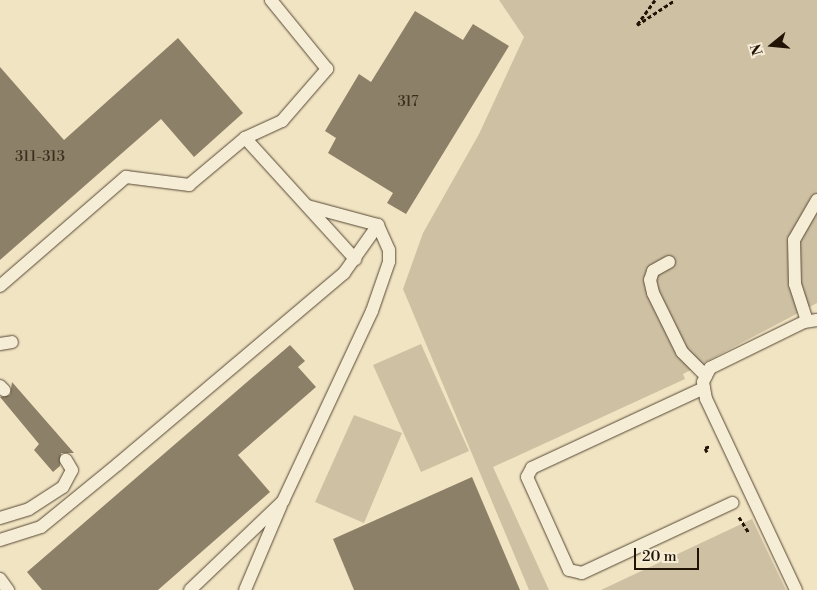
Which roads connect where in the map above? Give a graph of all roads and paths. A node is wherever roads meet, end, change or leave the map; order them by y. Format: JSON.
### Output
{"nodes":[{"id":1,"x":271,"y":0,"type":"edge"},
{"id":2,"x":655,"y":0,"type":"edge"},
{"id":3,"x":676,"y":0,"type":"edge"},
{"id":4,"x":245,"y":138,"type":"junction"},
{"id":5,"x":817,"y":200,"type":"edge"},
{"id":6,"x":307,"y":206,"type":"junction"},
{"id":7,"x":378,"y":225,"type":"junction"},
{"id":8,"x":355,"y":259,"type":"junction"},
{"id":9,"x":669,"y":262,"type":"dead end"},
{"id":10,"x":0,"y":286,"type":"edge"},
{"id":11,"x":812,"y":321,"type":"edge"},
{"id":12,"x":705,"y":382,"type":"junction"},
{"id":13,"x":66,"y":460,"type":"dead end"},
{"id":14,"x":283,"y":501,"type":"junction"},
{"id":15,"x":732,"y":504,"type":"dead end"},
{"id":16,"x":0,"y":518,"type":"edge"},
{"id":17,"x":0,"y":540,"type":"edge"},
{"id":18,"x":0,"y":579,"type":"edge"},
{"id":19,"x":8,"y":590,"type":"edge"},
{"id":20,"x":190,"y":590,"type":"edge"},
{"id":21,"x":245,"y":590,"type":"edge"},
{"id":22,"x":796,"y":590,"type":"edge"}],
"edges":[{"from":1,"to":4,"type":"lane"},
{"from":2,"to":3,"type":"path"},
{"from":4,"to":6,"type":"lane"},
{"from":4,"to":10,"type":"lane"},
{"from":5,"to":11,"type":"lane"},
{"from":6,"to":7,"type":"lane"},
{"from":6,"to":8,"type":"lane"},
{"from":7,"to":8,"type":"lane"},
{"from":7,"to":14,"type":"lane"},
{"from":8,"to":17,"type":"lane"},
{"from":9,"to":12,"type":"lane"},
{"from":11,"to":12,"type":"lane"},
{"from":12,"to":15,"type":"lane"},
{"from":12,"to":22,"type":"lane"},
{"from":13,"to":16,"type":"lane"},
{"from":14,"to":20,"type":"lane"},
{"from":14,"to":21,"type":"lane"},
{"from":18,"to":19,"type":"lane"}]}
